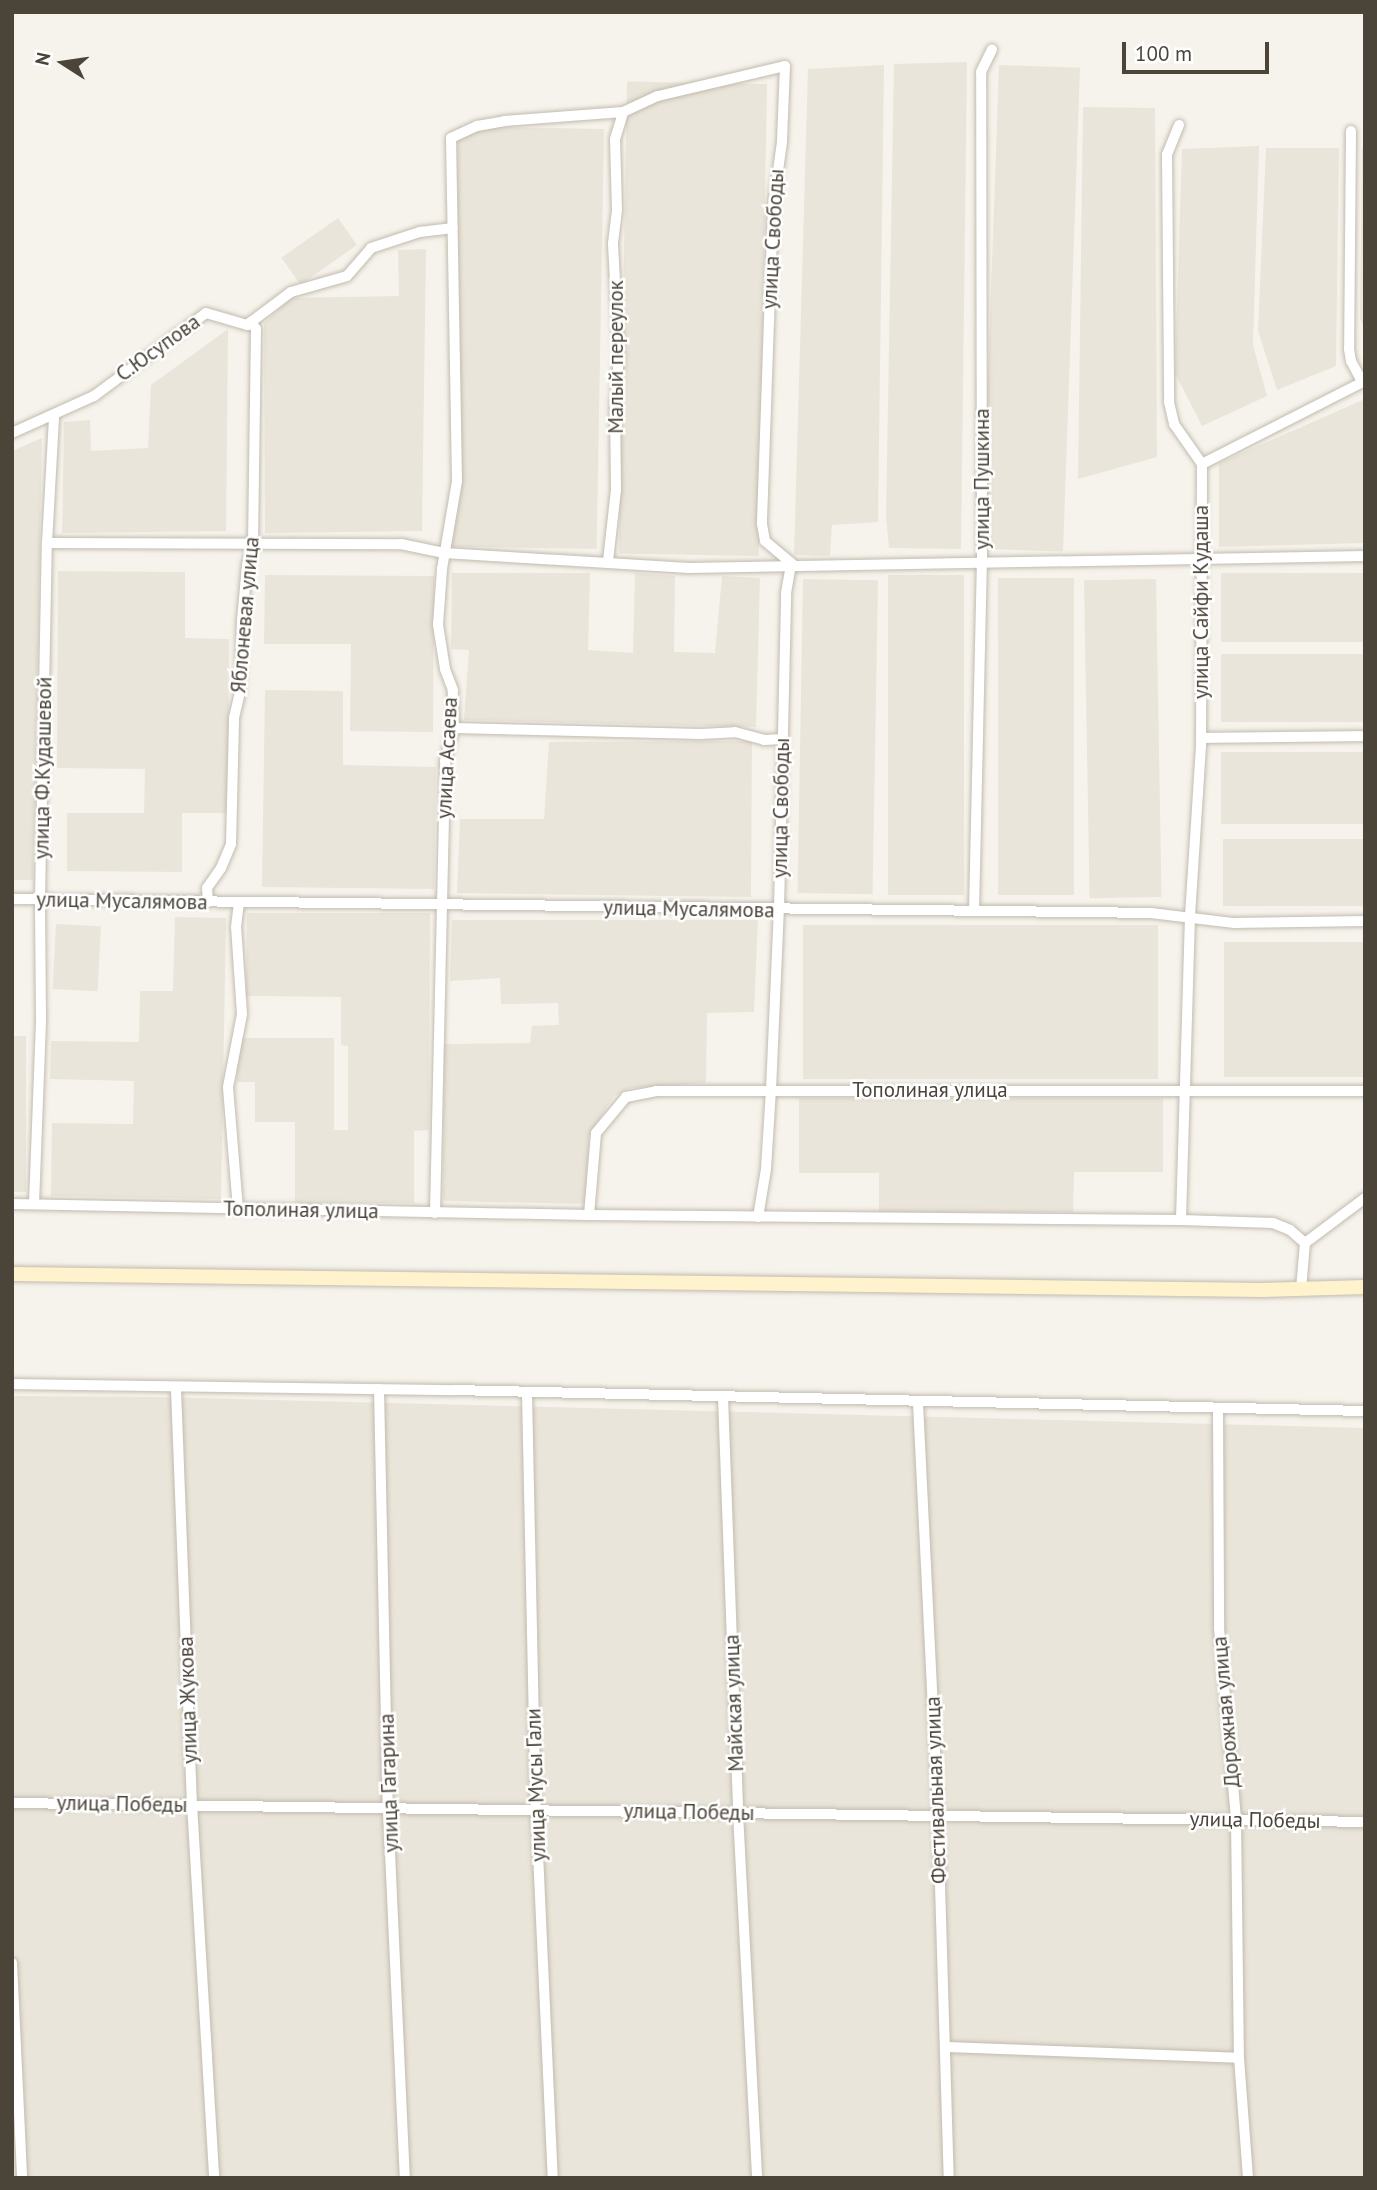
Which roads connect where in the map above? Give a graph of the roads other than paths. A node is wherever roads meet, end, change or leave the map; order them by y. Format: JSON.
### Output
{"nodes":[{"id":1,"x":992,"y":50,"type":"dead end"},
{"id":2,"x":623,"y":112,"type":"junction"},
{"id":3,"x":1179,"y":125,"type":"dead end"},
{"id":4,"x":1351,"y":131,"type":"dead end"},
{"id":5,"x":453,"y":228,"type":"junction"},
{"id":6,"x":251,"y":322,"type":"junction"},
{"id":7,"x":1364,"y":381,"type":"edge"},
{"id":8,"x":54,"y":416,"type":"junction"},
{"id":9,"x":12,"y":433,"type":"edge"},
{"id":10,"x":1202,"y":464,"type":"junction"},
{"id":11,"x":47,"y":543,"type":"junction"},
{"id":12,"x":253,"y":544,"type":"junction"},
{"id":13,"x":444,"y":553,"type":"junction"},
{"id":14,"x":1365,"y":556,"type":"edge"},
{"id":15,"x":1200,"y":559,"type":"junction"},
{"id":16,"x":608,"y":561,"type":"junction"},
{"id":17,"x":982,"y":563,"type":"junction"},
{"id":18,"x":793,"y":566,"type":"junction"},
{"id":19,"x":454,"y":728,"type":"junction"},
{"id":20,"x":1365,"y":736,"type":"edge"},
{"id":21,"x":1201,"y":738,"type":"junction"},
{"id":22,"x":783,"y":739,"type":"junction"},
{"id":23,"x":12,"y":899,"type":"edge"},
{"id":24,"x":40,"y":899,"type":"junction"},
{"id":25,"x":208,"y":902,"type":"junction"},
{"id":26,"x":239,"y":903,"type":"junction"},
{"id":27,"x":442,"y":906,"type":"junction"},
{"id":28,"x":779,"y":909,"type":"junction"},
{"id":29,"x":974,"y":911,"type":"junction"},
{"id":30,"x":1190,"y":916,"type":"junction"},
{"id":31,"x":1365,"y":921,"type":"edge"},
{"id":32,"x":771,"y":1090,"type":"junction"},
{"id":33,"x":1185,"y":1091,"type":"junction"},
{"id":34,"x":1365,"y":1091,"type":"edge"},
{"id":35,"x":1365,"y":1198,"type":"edge"},
{"id":36,"x":12,"y":1204,"type":"edge"},
{"id":37,"x":34,"y":1204,"type":"junction"},
{"id":38,"x":238,"y":1209,"type":"junction"},
{"id":39,"x":435,"y":1213,"type":"junction"},
{"id":40,"x":589,"y":1215,"type":"junction"},
{"id":41,"x":758,"y":1217,"type":"junction"},
{"id":42,"x":1181,"y":1220,"type":"junction"},
{"id":43,"x":1305,"y":1243,"type":"junction"},
{"id":44,"x":12,"y":1274,"type":"edge"},
{"id":45,"x":1365,"y":1287,"type":"edge"},
{"id":46,"x":1301,"y":1289,"type":"junction"},
{"id":47,"x":12,"y":1384,"type":"edge"},
{"id":48,"x":176,"y":1389,"type":"junction"},
{"id":49,"x":379,"y":1389,"type":"junction"},
{"id":50,"x":527,"y":1393,"type":"junction"},
{"id":51,"x":723,"y":1397,"type":"junction"},
{"id":52,"x":918,"y":1402,"type":"junction"},
{"id":53,"x":1219,"y":1409,"type":"junction"},
{"id":54,"x":1365,"y":1411,"type":"edge"},
{"id":55,"x":12,"y":1802,"type":"edge"},
{"id":56,"x":192,"y":1804,"type":"junction"},
{"id":57,"x":388,"y":1808,"type":"junction"},
{"id":58,"x":536,"y":1809,"type":"junction"},
{"id":59,"x":738,"y":1813,"type":"junction"},
{"id":60,"x":938,"y":1817,"type":"junction"},
{"id":61,"x":1236,"y":1819,"type":"junction"},
{"id":62,"x":1365,"y":1822,"type":"edge"},
{"id":63,"x":12,"y":1963,"type":"edge"},
{"id":64,"x":945,"y":2047,"type":"junction"},
{"id":65,"x":1239,"y":2058,"type":"junction"},
{"id":66,"x":22,"y":2178,"type":"edge"},
{"id":67,"x":214,"y":2178,"type":"edge"},
{"id":68,"x":405,"y":2178,"type":"edge"},
{"id":69,"x":553,"y":2178,"type":"edge"},
{"id":70,"x":757,"y":2178,"type":"edge"},
{"id":71,"x":949,"y":2178,"type":"edge"},
{"id":72,"x":1248,"y":2178,"type":"edge"}],
"edges":[{"from":1,"to":17,"type":"street","name":"улица Пушкина"},
{"from":2,"to":5,"type":"street","name":"улица Асаева"},
{"from":2,"to":16,"type":"street","name":"Малый переулок"},
{"from":2,"to":18,"type":"street","name":"улица Свободы"},
{"from":3,"to":10,"type":"street"},
{"from":4,"to":7,"type":"street"},
{"from":5,"to":6,"type":"street"},
{"from":5,"to":13,"type":"street","name":"улица Асаева"},
{"from":6,"to":8,"type":"street","name":"С.Юсупова"},
{"from":6,"to":12,"type":"street","name":"Яблоневая улица"},
{"from":7,"to":10,"type":"street"},
{"from":8,"to":9,"type":"street","name":"С.Юсупова"},
{"from":8,"to":11,"type":"street","name":"улица Ф.Кудашевой"},
{"from":10,"to":15,"type":"street","name":"улица Сайфи Кудаша"},
{"from":11,"to":12,"type":"street"},
{"from":11,"to":24,"type":"street","name":"улица Ф.Кудашевой"},
{"from":12,"to":13,"type":"street"},
{"from":12,"to":25,"type":"street","name":"Яблоневая улица"},
{"from":13,"to":16,"type":"street"},
{"from":13,"to":19,"type":"street","name":"улица Асаева"},
{"from":14,"to":15,"type":"street"},
{"from":15,"to":17,"type":"street"},
{"from":15,"to":21,"type":"street","name":"улица Сайфи Кудаша"},
{"from":16,"to":18,"type":"street"},
{"from":17,"to":18,"type":"street"},
{"from":17,"to":29,"type":"street","name":"улица Пушкина"},
{"from":18,"to":22,"type":"street","name":"улица Свободы"},
{"from":19,"to":22,"type":"street"},
{"from":19,"to":27,"type":"street","name":"улица Асаева"},
{"from":20,"to":21,"type":"street"},
{"from":21,"to":30,"type":"street","name":"улица Сайфи Кудаша"},
{"from":22,"to":28,"type":"street","name":"улица Свободы"},
{"from":23,"to":24,"type":"street","name":"улица Мусалямова"},
{"from":24,"to":25,"type":"street","name":"улица Мусалямова"},
{"from":24,"to":37,"type":"street","name":"улица Ф.Кудашевой"},
{"from":25,"to":26,"type":"street","name":"улица Мусалямова"},
{"from":26,"to":27,"type":"street","name":"улица Мусалямова"},
{"from":26,"to":38,"type":"street"},
{"from":27,"to":28,"type":"street","name":"улица Мусалямова"},
{"from":27,"to":39,"type":"street","name":"улица Асаева"},
{"from":28,"to":29,"type":"street","name":"улица Мусалямова"},
{"from":28,"to":32,"type":"street","name":"улица Свободы"},
{"from":29,"to":30,"type":"street","name":"улица Мусалямова"},
{"from":30,"to":31,"type":"street","name":"улица Мусалямова"},
{"from":30,"to":33,"type":"street","name":"улица Сайфи Кудаша"},
{"from":32,"to":33,"type":"street","name":"Тополиная улица"},
{"from":32,"to":40,"type":"street","name":"Тополиная улица"},
{"from":32,"to":41,"type":"street","name":"улица Свободы"},
{"from":33,"to":34,"type":"street","name":"Тополиная улица"},
{"from":33,"to":42,"type":"street","name":"улица Сайфи Кудаша"},
{"from":35,"to":43,"type":"street"},
{"from":36,"to":37,"type":"street","name":"Тополиная улица"},
{"from":37,"to":38,"type":"street","name":"Тополиная улица"},
{"from":38,"to":39,"type":"street","name":"Тополиная улица"},
{"from":39,"to":40,"type":"street","name":"Тополиная улица"},
{"from":40,"to":41,"type":"street","name":"Тополиная улица"},
{"from":41,"to":42,"type":"street","name":"Тополиная улица"},
{"from":42,"to":43,"type":"street","name":"Тополиная улица"},
{"from":43,"to":46,"type":"street"},
{"from":44,"to":46,"type":"main road"},
{"from":45,"to":46,"type":"main road"},
{"from":47,"to":48,"type":"street"},
{"from":48,"to":49,"type":"street"},
{"from":48,"to":56,"type":"street","name":"улица Жукова"},
{"from":49,"to":50,"type":"street"},
{"from":49,"to":57,"type":"street","name":"улица Гагарина"},
{"from":50,"to":51,"type":"street"},
{"from":50,"to":58,"type":"street","name":"улица Мусы Гали"},
{"from":51,"to":52,"type":"street"},
{"from":51,"to":59,"type":"street","name":"Майская улица"},
{"from":52,"to":53,"type":"street"},
{"from":52,"to":60,"type":"street","name":"Фестивальная улица"},
{"from":53,"to":54,"type":"street"},
{"from":53,"to":61,"type":"street","name":"Дорожная улица"},
{"from":55,"to":56,"type":"street","name":"улица Победы"},
{"from":56,"to":57,"type":"street","name":"улица Победы"},
{"from":56,"to":67,"type":"street","name":"улица Жукова"},
{"from":57,"to":58,"type":"street","name":"улица Победы"},
{"from":57,"to":68,"type":"street","name":"улица Гагарина"},
{"from":58,"to":59,"type":"street","name":"улица Победы"},
{"from":58,"to":69,"type":"street","name":"улица Мусы Гали"},
{"from":59,"to":60,"type":"street","name":"улица Победы"},
{"from":59,"to":70,"type":"street","name":"Майская улица"},
{"from":60,"to":61,"type":"street","name":"улица Победы"},
{"from":60,"to":64,"type":"street","name":"Фестивальная улица"},
{"from":61,"to":62,"type":"street","name":"улица Победы"},
{"from":61,"to":65,"type":"street","name":"Дорожная улица"},
{"from":63,"to":66,"type":"street"},
{"from":64,"to":65,"type":"street"},
{"from":64,"to":71,"type":"street","name":"Фестивальная улица"},
{"from":65,"to":72,"type":"street","name":"Дорожная улица"}]}
